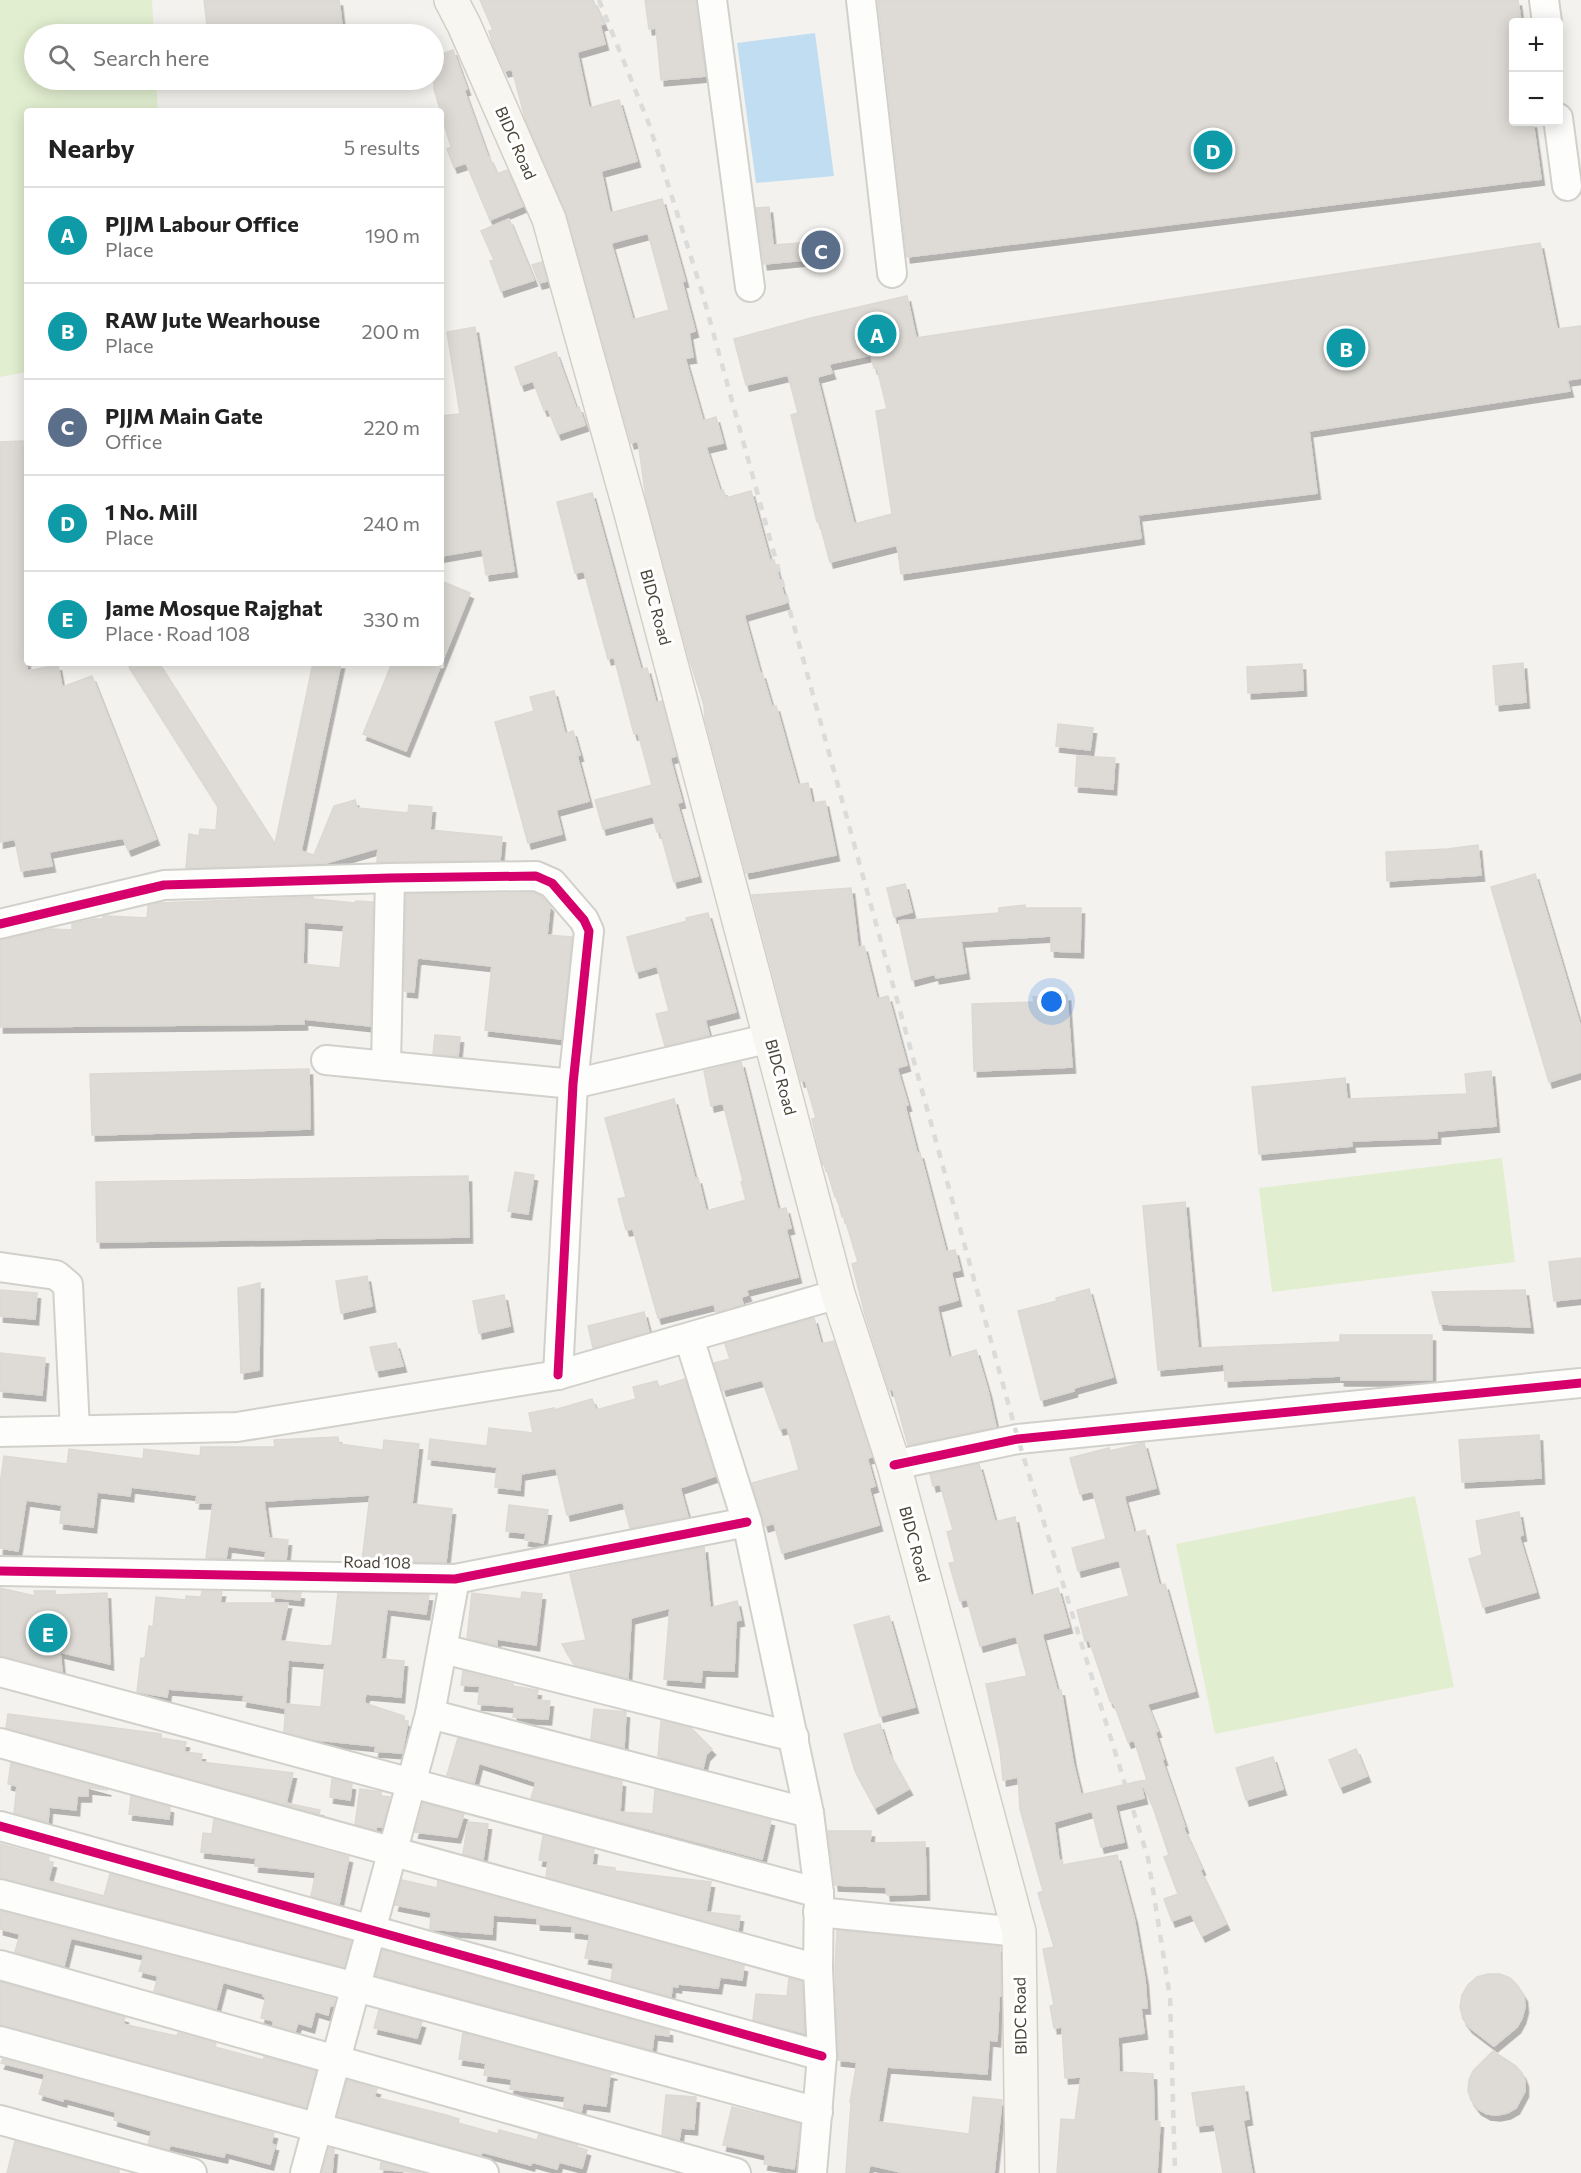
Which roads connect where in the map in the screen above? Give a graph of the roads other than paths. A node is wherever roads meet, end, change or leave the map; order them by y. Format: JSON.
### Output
{"nodes":[{"id":1,"x":452,"y":0,"type":"edge"},
{"id":2,"x":712,"y":0,"type":"edge"},
{"id":3,"x":861,"y":0,"type":"edge"},
{"id":4,"x":1544,"y":0,"type":"edge"},
{"id":5,"x":1546,"y":18,"type":"edge"},
{"id":6,"x":1559,"y":126,"type":"edge"},
{"id":7,"x":1567,"y":186,"type":"dead end"},
{"id":8,"x":892,"y":273,"type":"dead end"},
{"id":9,"x":750,"y":287,"type":"dead end"},
{"id":10,"x":390,"y":878,"type":"junction"},
{"id":11,"x":0,"y":924,"type":"edge"},
{"id":12,"x":771,"y":1038,"type":"junction"},
{"id":13,"x":326,"y":1060,"type":"dead end"},
{"id":14,"x":386,"y":1066,"type":"junction"},
{"id":15,"x":573,"y":1083,"type":"junction"},
{"id":16,"x":0,"y":1267,"type":"edge"},
{"id":17,"x":838,"y":1293,"type":"junction"},
{"id":18,"x":689,"y":1338,"type":"junction"},
{"id":19,"x":558,"y":1375,"type":"junction"},
{"id":20,"x":1581,"y":1383,"type":"edge"},
{"id":21,"x":75,"y":1430,"type":"junction"},
{"id":22,"x":0,"y":1432,"type":"edge"},
{"id":23,"x":894,"y":1465,"type":"junction"},
{"id":24,"x":747,"y":1522,"type":"junction"},
{"id":25,"x":0,"y":1571,"type":"edge"},
{"id":26,"x":455,"y":1578,"type":"junction"},
{"id":27,"x":443,"y":1649,"type":"junction"},
{"id":28,"x":0,"y":1672,"type":"edge"},
{"id":29,"x":430,"y":1714,"type":"junction"},
{"id":30,"x":794,"y":1737,"type":"junction"},
{"id":31,"x":0,"y":1743,"type":"edge"},
{"id":32,"x":411,"y":1782,"type":"junction"},
{"id":33,"x":809,"y":1813,"type":"junction"},
{"id":34,"x":0,"y":1826,"type":"edge"},
{"id":35,"x":393,"y":1851,"type":"junction"},
{"id":36,"x":0,"y":1894,"type":"edge"},
{"id":37,"x":818,"y":1903,"type":"junction"},
{"id":38,"x":371,"y":1928,"type":"junction"},
{"id":39,"x":1019,"y":1932,"type":"junction"},
{"id":40,"x":0,"y":1965,"type":"edge"},
{"id":41,"x":818,"y":1968,"type":"junction"},
{"id":42,"x":356,"y":1987,"type":"junction"},
{"id":43,"x":0,"y":2041,"type":"edge"},
{"id":44,"x":822,"y":2056,"type":"junction"},
{"id":45,"x":336,"y":2058,"type":"junction"},
{"id":46,"x":818,"y":2112,"type":"junction"},
{"id":47,"x":0,"y":2120,"type":"edge"},
{"id":48,"x":317,"y":2127,"type":"junction"},
{"id":49,"x":192,"y":2173,"type":"edge"},
{"id":50,"x":305,"y":2173,"type":"edge"},
{"id":51,"x":484,"y":2173,"type":"edge"},
{"id":52,"x":736,"y":2173,"type":"edge"},
{"id":53,"x":812,"y":2173,"type":"edge"},
{"id":54,"x":1022,"y":2173,"type":"edge"}],
"edges":[{"from":1,"to":12,"type":"main road","name":"BIDC Road"},
{"from":2,"to":9,"type":"street"},
{"from":3,"to":8,"type":"street"},
{"from":4,"to":5,"type":"street"},
{"from":6,"to":7,"type":"street"},
{"from":10,"to":11,"type":"street"},
{"from":10,"to":14,"type":"street"},
{"from":10,"to":15,"type":"street"},
{"from":12,"to":15,"type":"street"},
{"from":12,"to":17,"type":"main road","name":"BIDC Road"},
{"from":13,"to":14,"type":"street"},
{"from":14,"to":15,"type":"street"},
{"from":15,"to":19,"type":"street"},
{"from":16,"to":21,"type":"street"},
{"from":17,"to":18,"type":"street"},
{"from":17,"to":23,"type":"main road","name":"BIDC Road"},
{"from":18,"to":19,"type":"street"},
{"from":18,"to":24,"type":"street"},
{"from":19,"to":21,"type":"street"},
{"from":20,"to":23,"type":"street"},
{"from":21,"to":22,"type":"street"},
{"from":23,"to":39,"type":"main road","name":"BIDC Road"},
{"from":24,"to":26,"type":"street","name":"Road 108"},
{"from":24,"to":30,"type":"street"},
{"from":25,"to":26,"type":"street","name":"Road 108"},
{"from":26,"to":27,"type":"street"},
{"from":27,"to":29,"type":"street"},
{"from":27,"to":30,"type":"street"},
{"from":28,"to":32,"type":"street"},
{"from":29,"to":32,"type":"street"},
{"from":29,"to":33,"type":"street"},
{"from":30,"to":33,"type":"street"},
{"from":31,"to":35,"type":"street"},
{"from":32,"to":35,"type":"street"},
{"from":32,"to":37,"type":"street"},
{"from":33,"to":37,"type":"street"},
{"from":34,"to":38,"type":"street"},
{"from":35,"to":38,"type":"street"},
{"from":35,"to":41,"type":"street"},
{"from":36,"to":42,"type":"street"},
{"from":37,"to":39,"type":"street"},
{"from":37,"to":41,"type":"street"},
{"from":38,"to":42,"type":"street"},
{"from":38,"to":44,"type":"street"},
{"from":39,"to":54,"type":"main road","name":"BIDC Road"},
{"from":40,"to":45,"type":"street"},
{"from":41,"to":44,"type":"street"},
{"from":42,"to":45,"type":"street"},
{"from":42,"to":46,"type":"street"},
{"from":43,"to":48,"type":"street"},
{"from":44,"to":46,"type":"street"},
{"from":45,"to":48,"type":"street"},
{"from":45,"to":52,"type":"street"},
{"from":46,"to":53,"type":"street"},
{"from":47,"to":49,"type":"street"},
{"from":48,"to":50,"type":"street"},
{"from":48,"to":51,"type":"street"}]}
